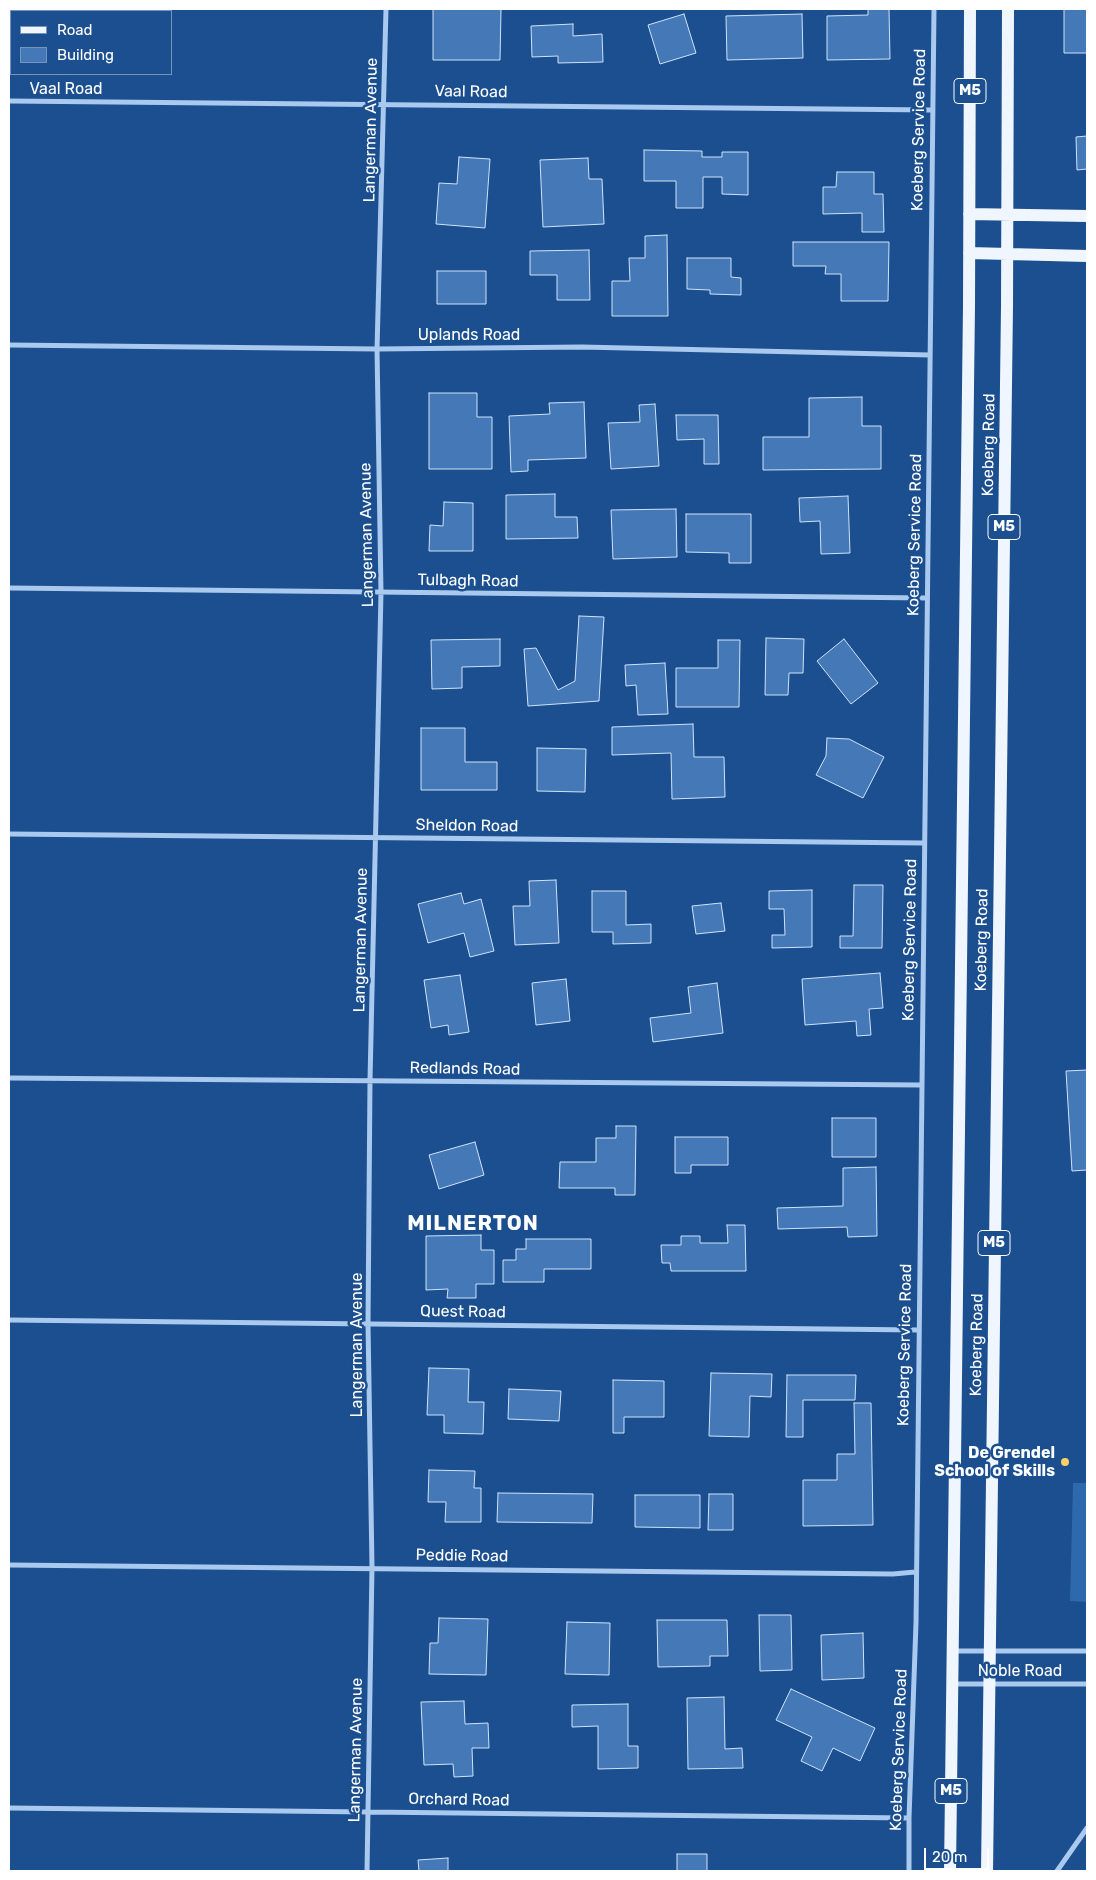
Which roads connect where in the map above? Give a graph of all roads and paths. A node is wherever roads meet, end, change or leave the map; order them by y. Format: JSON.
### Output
{"nodes":[{"id":1,"x":386,"y":9,"type":"edge"},
{"id":2,"x":934,"y":9,"type":"edge"},
{"id":3,"x":970,"y":9,"type":"edge"},
{"id":4,"x":1008,"y":9,"type":"edge"},
{"id":5,"x":9,"y":101,"type":"edge"},
{"id":6,"x":384,"y":104,"type":"junction"},
{"id":7,"x":932,"y":110,"type":"junction"},
{"id":8,"x":969,"y":214,"type":"junction"},
{"id":9,"x":1007,"y":215,"type":"junction"},
{"id":10,"x":1087,"y":216,"type":"edge"},
{"id":11,"x":969,"y":253,"type":"junction"},
{"id":12,"x":1006,"y":253,"type":"junction"},
{"id":13,"x":1087,"y":256,"type":"edge"},
{"id":14,"x":9,"y":345,"type":"edge"},
{"id":15,"x":377,"y":349,"type":"junction"},
{"id":16,"x":930,"y":355,"type":"junction"},
{"id":17,"x":9,"y":588,"type":"edge"},
{"id":18,"x":381,"y":593,"type":"junction"},
{"id":19,"x":926,"y":598,"type":"junction"},
{"id":20,"x":9,"y":834,"type":"edge"},
{"id":21,"x":376,"y":837,"type":"junction"},
{"id":22,"x":924,"y":842,"type":"junction"},
{"id":23,"x":9,"y":1078,"type":"edge"},
{"id":24,"x":370,"y":1080,"type":"junction"},
{"id":25,"x":920,"y":1085,"type":"junction"},
{"id":26,"x":9,"y":1320,"type":"edge"},
{"id":27,"x":368,"y":1324,"type":"junction"},
{"id":28,"x":918,"y":1330,"type":"junction"},
{"id":29,"x":9,"y":1565,"type":"edge"},
{"id":30,"x":372,"y":1568,"type":"junction"},
{"id":31,"x":915,"y":1572,"type":"junction"},
{"id":32,"x":952,"y":1651,"type":"junction"},
{"id":33,"x":989,"y":1651,"type":"junction"},
{"id":34,"x":1087,"y":1651,"type":"edge"},
{"id":35,"x":952,"y":1684,"type":"junction"},
{"id":36,"x":989,"y":1684,"type":"junction"},
{"id":37,"x":1087,"y":1684,"type":"edge"},
{"id":38,"x":9,"y":1808,"type":"edge"},
{"id":39,"x":368,"y":1812,"type":"junction"},
{"id":40,"x":909,"y":1818,"type":"junction"},
{"id":41,"x":1087,"y":1828,"type":"edge"},
{"id":42,"x":367,"y":1871,"type":"edge"},
{"id":43,"x":909,"y":1871,"type":"edge"},
{"id":44,"x":950,"y":1871,"type":"edge"},
{"id":45,"x":987,"y":1871,"type":"edge"},
{"id":46,"x":1057,"y":1871,"type":"edge"}],
"edges":[{"from":1,"to":6,"type":"street","name":"Langerman Avenue"},
{"from":2,"to":7,"type":"street","name":"Koeberg Service Road"},
{"from":3,"to":8,"type":"main road","name":"Koeberg Road","number":"M5"},
{"from":4,"to":9,"type":"main road","name":"Koeberg Road","number":"M5"},
{"from":5,"to":6,"type":"street","name":"Vaal Road"},
{"from":6,"to":7,"type":"street","name":"Vaal Road"},
{"from":6,"to":15,"type":"street","name":"Langerman Avenue"},
{"from":7,"to":16,"type":"street","name":"Koeberg Service Road"},
{"from":8,"to":9,"type":"main road"},
{"from":8,"to":11,"type":"main road","name":"Koeberg Road","number":"M5"},
{"from":9,"to":10,"type":"main road"},
{"from":9,"to":12,"type":"main road","name":"Koeberg Road","number":"M5"},
{"from":11,"to":12,"type":"main road"},
{"from":11,"to":32,"type":"main road","name":"Koeberg Road","number":"M5"},
{"from":12,"to":13,"type":"main road"},
{"from":12,"to":33,"type":"main road","name":"Koeberg Road","number":"M5"},
{"from":14,"to":15,"type":"street","name":"Uplands Road"},
{"from":15,"to":16,"type":"street","name":"Uplands Road"},
{"from":15,"to":18,"type":"street","name":"Langerman Avenue"},
{"from":16,"to":19,"type":"street","name":"Koeberg Service Road"},
{"from":17,"to":18,"type":"street","name":"Tulbagh Road"},
{"from":18,"to":19,"type":"street","name":"Tulbagh Road"},
{"from":18,"to":21,"type":"street","name":"Langerman Avenue"},
{"from":19,"to":22,"type":"street","name":"Koeberg Service Road"},
{"from":20,"to":21,"type":"street","name":"Sheldon Road"},
{"from":21,"to":22,"type":"street","name":"Sheldon Road"},
{"from":21,"to":24,"type":"street","name":"Langerman Avenue"},
{"from":22,"to":25,"type":"street","name":"Koeberg Service Road"},
{"from":23,"to":24,"type":"street","name":"Redlands Road"},
{"from":24,"to":25,"type":"street","name":"Redlands Road"},
{"from":24,"to":27,"type":"street","name":"Langerman Avenue"},
{"from":25,"to":28,"type":"street","name":"Koeberg Service Road"},
{"from":26,"to":27,"type":"street","name":"Quest Road"},
{"from":27,"to":28,"type":"street","name":"Quest Road"},
{"from":27,"to":30,"type":"street","name":"Langerman Avenue"},
{"from":28,"to":31,"type":"street","name":"Koeberg Service Road"},
{"from":29,"to":30,"type":"street","name":"Peddie Road"},
{"from":30,"to":31,"type":"street","name":"Peddie Road"},
{"from":30,"to":39,"type":"street","name":"Langerman Avenue"},
{"from":31,"to":40,"type":"street","name":"Koeberg Service Road"},
{"from":32,"to":33,"type":"street","name":"Noble Road"},
{"from":32,"to":35,"type":"main road","name":"Koeberg Road","number":"M5"},
{"from":33,"to":34,"type":"street","name":"Noble Road"},
{"from":33,"to":36,"type":"main road","name":"Koeberg Road","number":"M5"},
{"from":35,"to":36,"type":"street","name":"Noble Road"},
{"from":35,"to":44,"type":"main road","name":"Koeberg Road","number":"M5"},
{"from":36,"to":37,"type":"street","name":"Noble Road"},
{"from":36,"to":45,"type":"main road","name":"Koeberg Road","number":"M5"},
{"from":38,"to":39,"type":"street","name":"Orchard Road"},
{"from":39,"to":40,"type":"street","name":"Orchard Road"},
{"from":39,"to":42,"type":"street","name":"Langerman Avenue"},
{"from":40,"to":43,"type":"street","name":"Koeberg Service Road"},
{"from":41,"to":46,"type":"street"}]}
